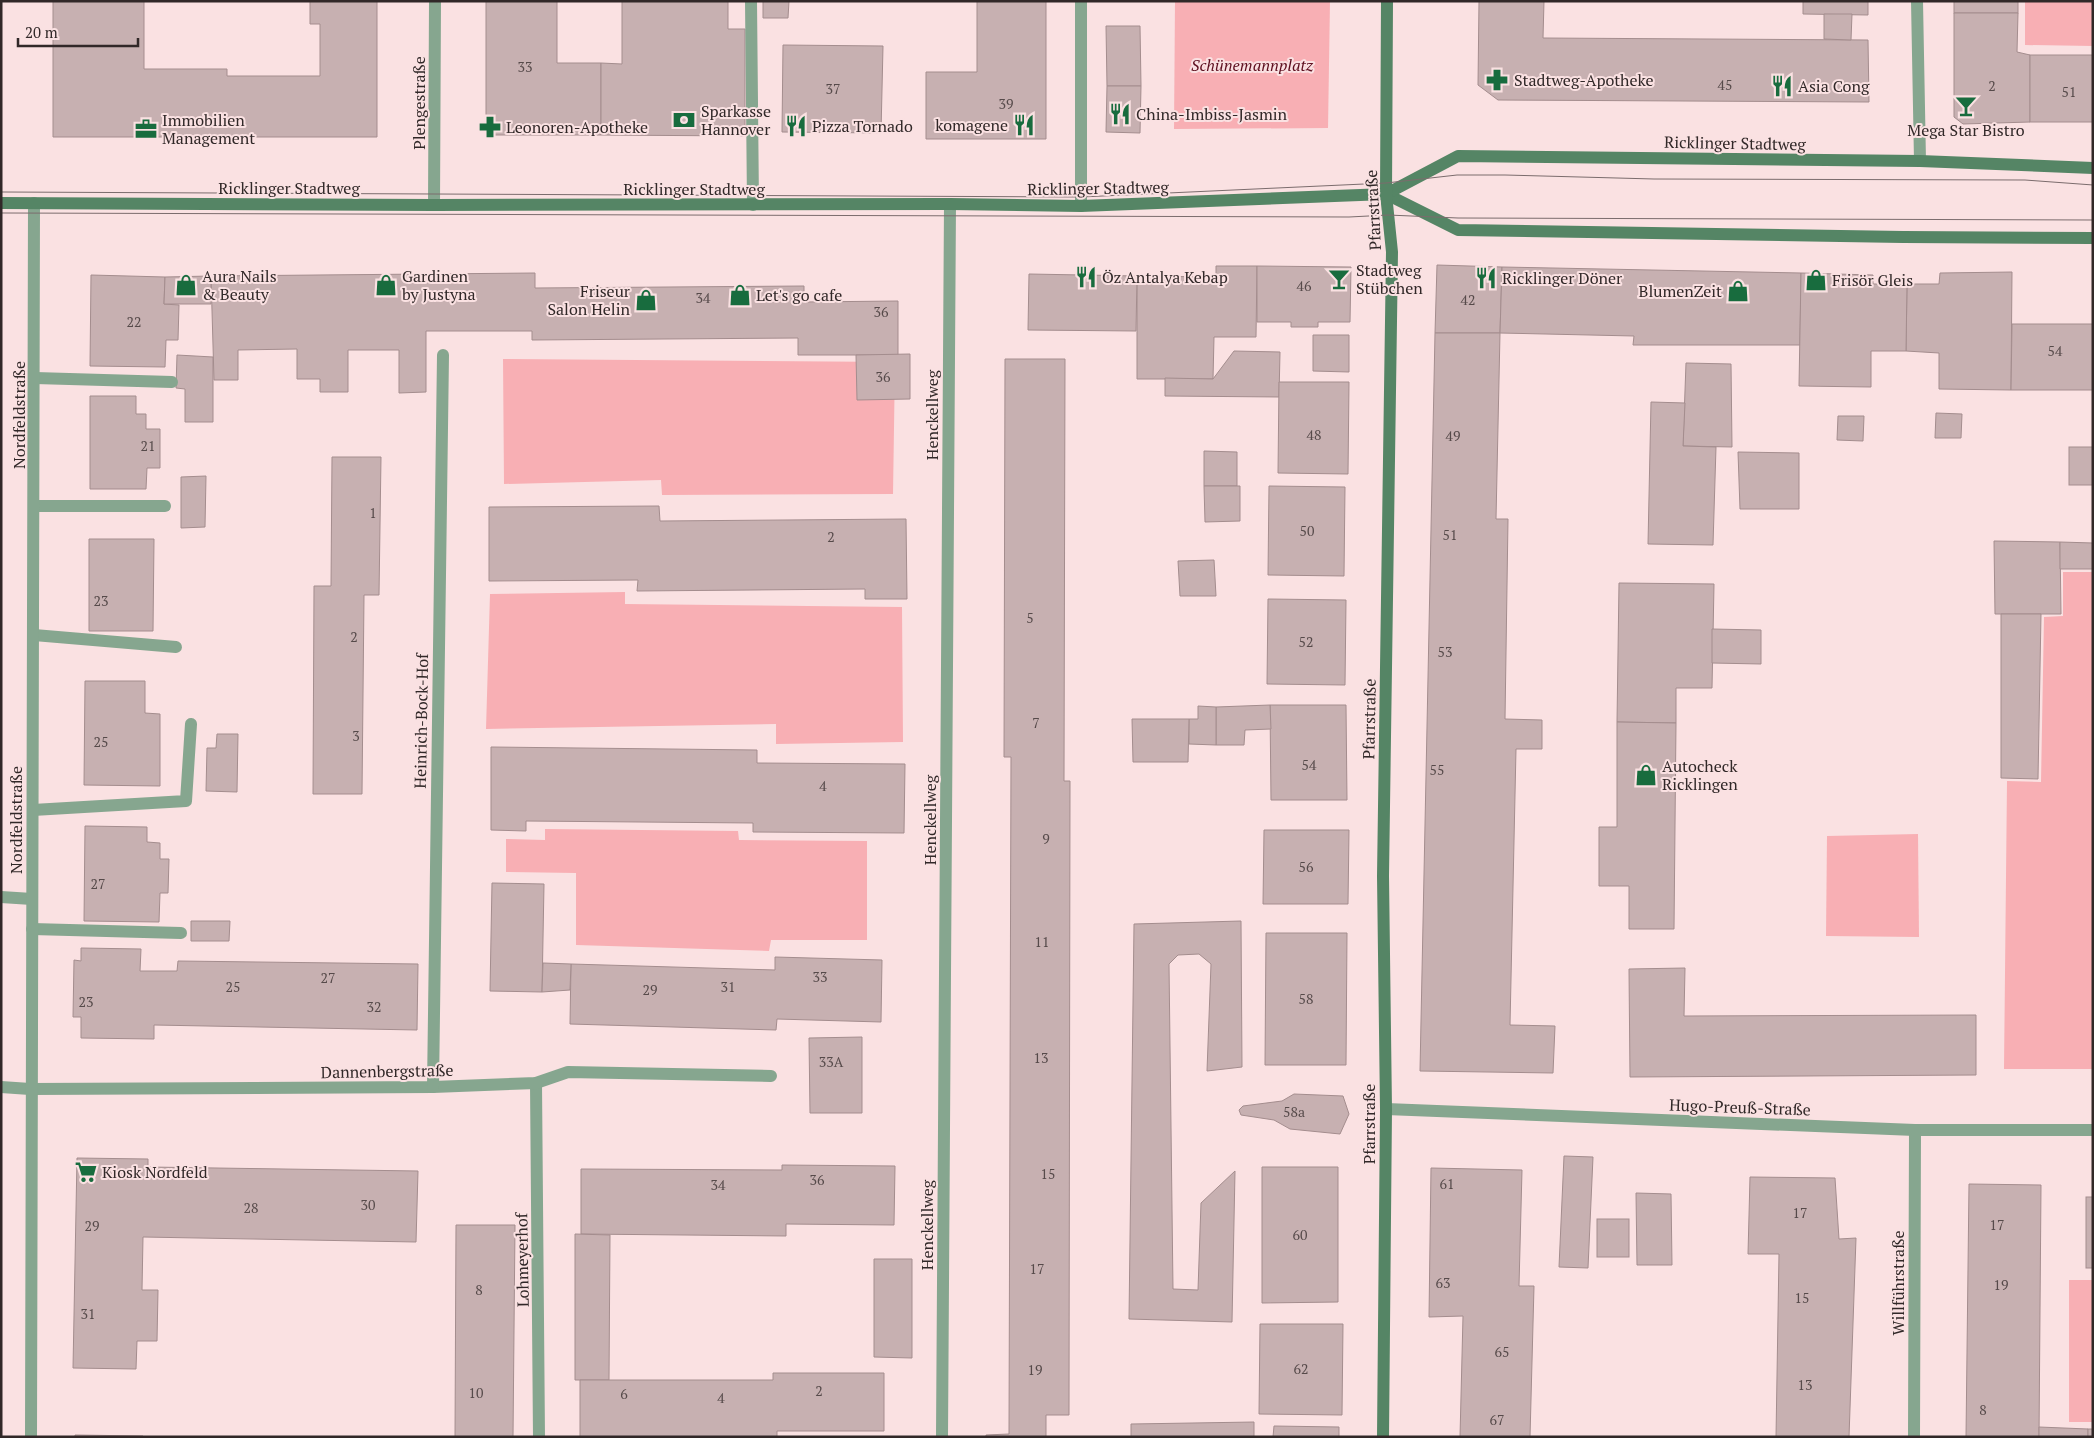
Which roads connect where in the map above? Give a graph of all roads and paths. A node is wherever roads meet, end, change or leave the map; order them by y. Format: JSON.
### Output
{"nodes":[{"id":1,"x":435,"y":1,"type":"edge"},
{"id":2,"x":751,"y":1,"type":"edge"},
{"id":3,"x":1081,"y":1,"type":"edge"},
{"id":4,"x":1386,"y":1,"type":"edge"},
{"id":5,"x":1917,"y":1,"type":"edge"},
{"id":6,"x":1920,"y":161,"type":"junction"},
{"id":7,"x":2093,"y":168,"type":"edge"},
{"id":8,"x":1386,"y":194,"type":"junction"},
{"id":9,"x":1,"y":203,"type":"edge"},
{"id":10,"x":34,"y":203,"type":"junction"},
{"id":11,"x":950,"y":204,"type":"junction"},
{"id":12,"x":434,"y":205,"type":"junction"},
{"id":13,"x":753,"y":205,"type":"junction"},
{"id":14,"x":1081,"y":206,"type":"junction"},
{"id":15,"x":2093,"y":238,"type":"edge"},
{"id":16,"x":443,"y":355,"type":"dead end"},
{"id":17,"x":35,"y":378,"type":"junction"},
{"id":18,"x":172,"y":382,"type":"dead end"},
{"id":19,"x":35,"y":506,"type":"junction"},
{"id":20,"x":165,"y":506,"type":"dead end"},
{"id":21,"x":34,"y":635,"type":"junction"},
{"id":22,"x":176,"y":647,"type":"dead end"},
{"id":23,"x":191,"y":724,"type":"dead end"},
{"id":24,"x":33,"y":810,"type":"junction"},
{"id":25,"x":1,"y":897,"type":"edge"},
{"id":26,"x":32,"y":898,"type":"junction"},
{"id":27,"x":32,"y":929,"type":"junction"},
{"id":28,"x":181,"y":933,"type":"dead end"},
{"id":29,"x":771,"y":1076,"type":"dead end"},
{"id":30,"x":536,"y":1083,"type":"junction"},
{"id":31,"x":1,"y":1087,"type":"edge"},
{"id":32,"x":433,"y":1087,"type":"junction"},
{"id":33,"x":30,"y":1089,"type":"junction"},
{"id":34,"x":1386,"y":1110,"type":"junction"},
{"id":35,"x":1915,"y":1130,"type":"junction"},
{"id":36,"x":2093,"y":1130,"type":"edge"},
{"id":37,"x":31,"y":1437,"type":"edge"},
{"id":38,"x":539,"y":1437,"type":"edge"},
{"id":39,"x":942,"y":1437,"type":"edge"},
{"id":40,"x":1383,"y":1437,"type":"edge"},
{"id":41,"x":1914,"y":1437,"type":"edge"}],
"edges":[{"from":1,"to":12,"type":"street","name":"Plengestraße"},
{"from":2,"to":13,"type":"street"},
{"from":3,"to":14,"type":"street"},
{"from":4,"to":8,"type":"street","name":"Pfarrstraße"},
{"from":5,"to":6,"type":"street"},
{"from":6,"to":7,"type":"street","name":"Ricklinger Stadtweg"},
{"from":6,"to":8,"type":"street","name":"Ricklinger Stadtweg"},
{"from":8,"to":14,"type":"street","name":"Ricklinger Stadtweg"},
{"from":8,"to":15,"type":"street","name":"Ricklinger Stadtweg"},
{"from":8,"to":34,"type":"street","name":"Pfarrstraße"},
{"from":9,"to":10,"type":"street","name":"Ricklinger Stadtweg"},
{"from":10,"to":12,"type":"street","name":"Ricklinger Stadtweg"},
{"from":10,"to":17,"type":"street","name":"Nordfeldstraße"},
{"from":11,"to":13,"type":"street","name":"Ricklinger Stadtweg"},
{"from":11,"to":14,"type":"street","name":"Ricklinger Stadtweg"},
{"from":11,"to":39,"type":"street","name":"Henckellweg"},
{"from":12,"to":13,"type":"street","name":"Ricklinger Stadtweg"},
{"from":16,"to":32,"type":"street","name":"Heinrich-Bock-Hof"},
{"from":17,"to":18,"type":"street"},
{"from":17,"to":19,"type":"street","name":"Nordfeldstraße"},
{"from":19,"to":20,"type":"street"},
{"from":19,"to":21,"type":"street","name":"Nordfeldstraße"},
{"from":21,"to":22,"type":"street"},
{"from":21,"to":24,"type":"street","name":"Nordfeldstraße"},
{"from":23,"to":24,"type":"street"},
{"from":24,"to":26,"type":"street","name":"Nordfeldstraße"},
{"from":25,"to":26,"type":"street"},
{"from":26,"to":27,"type":"street","name":"Nordfeldstraße"},
{"from":27,"to":28,"type":"street"},
{"from":27,"to":33,"type":"street","name":"Nordfeldstraße"},
{"from":29,"to":30,"type":"street","name":"Dannenbergstraße"},
{"from":30,"to":32,"type":"street","name":"Dannenbergstraße"},
{"from":30,"to":38,"type":"street","name":"Lohmeyerhof"},
{"from":31,"to":33,"type":"street","name":"Dannenbergstraße"},
{"from":32,"to":33,"type":"street","name":"Dannenbergstraße"},
{"from":33,"to":37,"type":"street","name":"Nordfeldstraße"},
{"from":34,"to":35,"type":"street","name":"Hugo-Preuß-Straße"},
{"from":34,"to":40,"type":"street","name":"Pfarrstraße"},
{"from":35,"to":36,"type":"street","name":"Hugo-Preuß-Straße"},
{"from":35,"to":41,"type":"street","name":"Willführstraße"}]}
